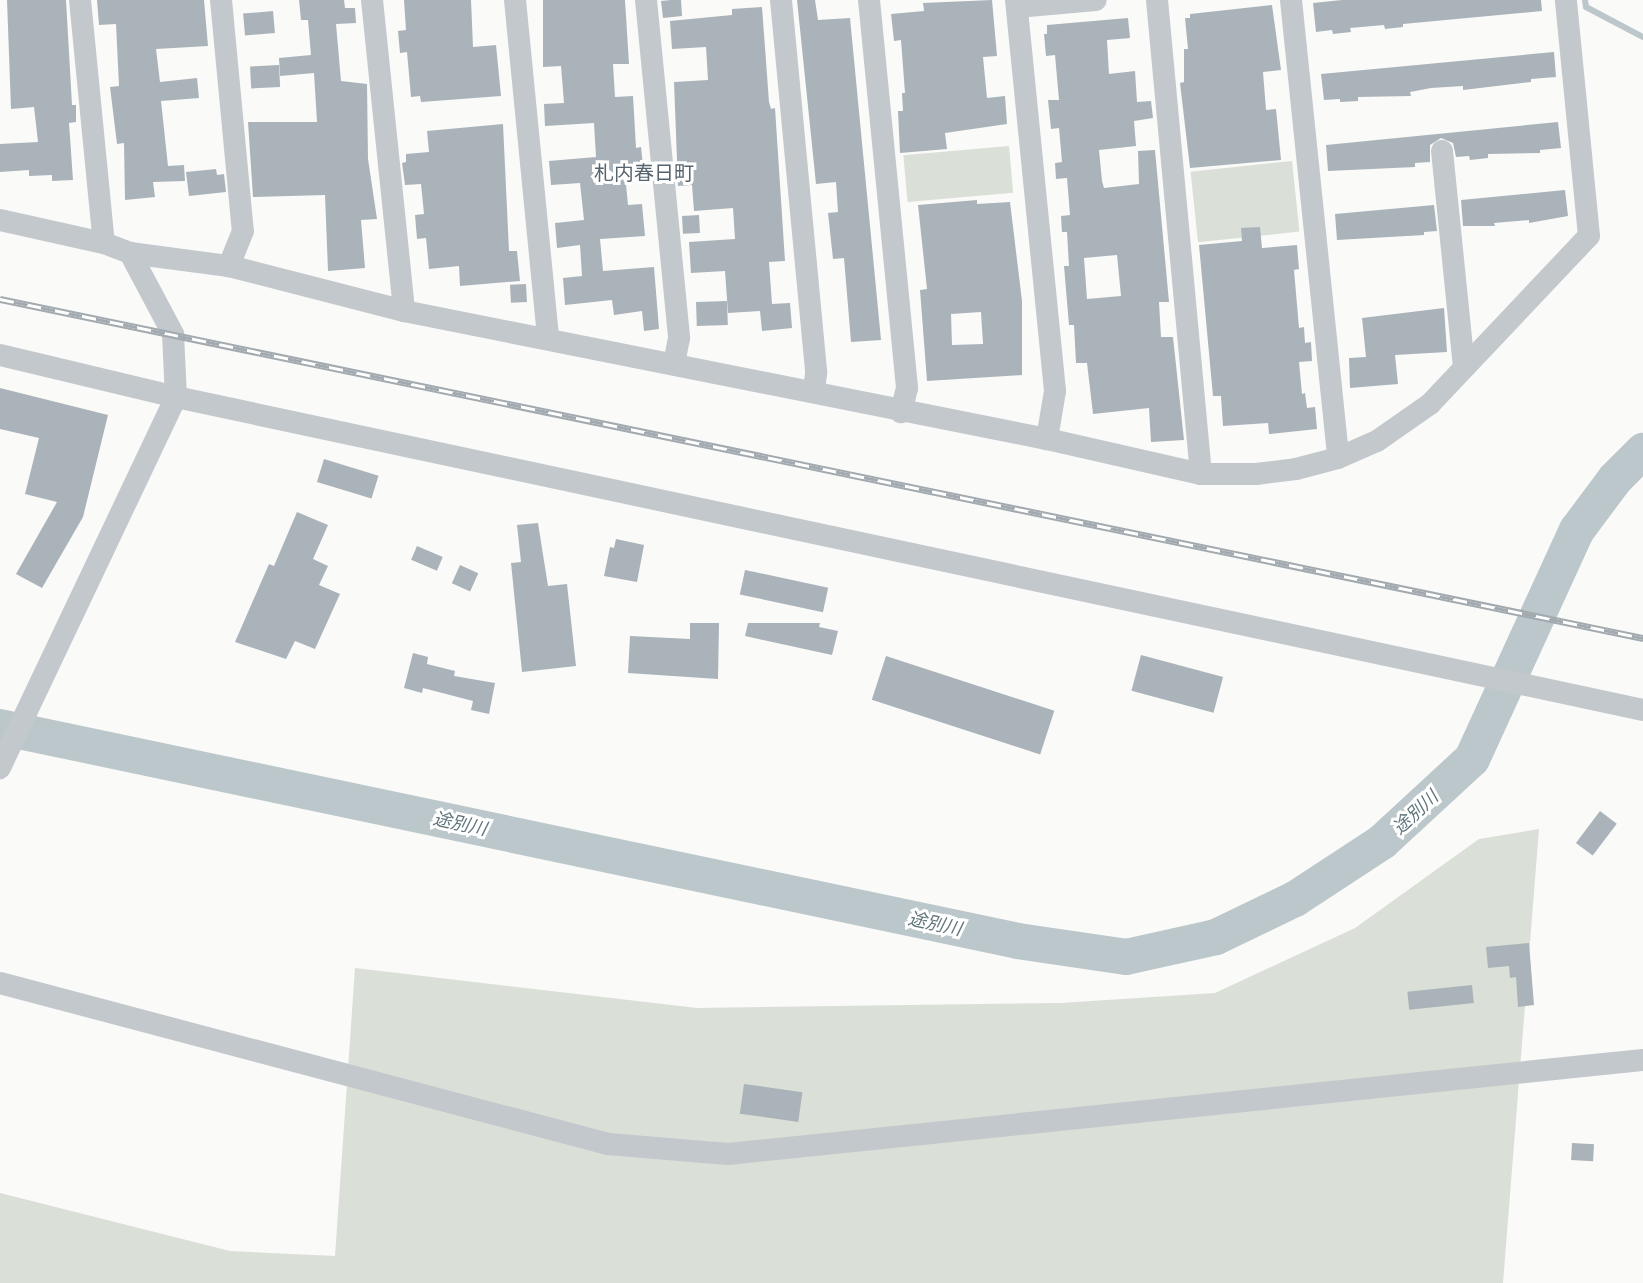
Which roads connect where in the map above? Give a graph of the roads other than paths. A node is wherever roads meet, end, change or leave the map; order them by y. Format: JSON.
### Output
{"nodes":[{"id":1,"x":80,"y":0,"type":"edge"},
{"id":2,"x":221,"y":0,"type":"edge"},
{"id":3,"x":372,"y":0,"type":"edge"},
{"id":4,"x":515,"y":0,"type":"edge"},
{"id":5,"x":646,"y":0,"type":"edge"},
{"id":6,"x":781,"y":0,"type":"edge"},
{"id":7,"x":868,"y":0,"type":"edge"},
{"id":8,"x":1096,"y":0,"type":"edge"},
{"id":9,"x":1157,"y":0,"type":"edge"},
{"id":10,"x":1292,"y":0,"type":"edge"},
{"id":11,"x":1566,"y":0,"type":"edge"},
{"id":12,"x":1017,"y":4,"type":"edge"},
{"id":13,"x":1442,"y":151,"type":"dead end"},
{"id":14,"x":0,"y":220,"type":"edge"},
{"id":15,"x":104,"y":243,"type":"junction"},
{"id":16,"x":130,"y":253,"type":"junction"},
{"id":17,"x":229,"y":266,"type":"junction"},
{"id":18,"x":404,"y":311,"type":"junction"},
{"id":19,"x":548,"y":338,"type":"junction"},
{"id":20,"x":0,"y":355,"type":"edge"},
{"id":21,"x":674,"y":364,"type":"junction"},
{"id":22,"x":1464,"y":368,"type":"junction"},
{"id":23,"x":814,"y":393,"type":"junction"},
{"id":24,"x":176,"y":397,"type":"junction"},
{"id":25,"x":901,"y":412,"type":"junction"},
{"id":26,"x":1047,"y":439,"type":"junction"},
{"id":27,"x":1338,"y":458,"type":"junction"},
{"id":28,"x":1202,"y":474,"type":"junction"},
{"id":29,"x":1643,"y":710,"type":"edge"},
{"id":30,"x":0,"y":768,"type":"edge"},
{"id":31,"x":0,"y":983,"type":"edge"},
{"id":32,"x":1643,"y":1060,"type":"edge"}],
"edges":[{"from":1,"to":15,"type":"street"},
{"from":2,"to":17,"type":"street"},
{"from":3,"to":18,"type":"street"},
{"from":4,"to":19,"type":"street"},
{"from":5,"to":21,"type":"street"},
{"from":6,"to":23,"type":"street"},
{"from":7,"to":25,"type":"street"},
{"from":8,"to":12,"type":"street"},
{"from":9,"to":28,"type":"street"},
{"from":10,"to":27,"type":"street"},
{"from":11,"to":22,"type":"street"},
{"from":12,"to":26,"type":"street"},
{"from":13,"to":22,"type":"street"},
{"from":14,"to":15,"type":"street"},
{"from":15,"to":16,"type":"street"},
{"from":16,"to":17,"type":"street"},
{"from":16,"to":24,"type":"street"},
{"from":17,"to":18,"type":"street"},
{"from":18,"to":19,"type":"street"},
{"from":19,"to":21,"type":"street"},
{"from":20,"to":24,"type":"street"},
{"from":21,"to":23,"type":"street"},
{"from":22,"to":27,"type":"street"},
{"from":23,"to":25,"type":"street"},
{"from":24,"to":29,"type":"street"},
{"from":24,"to":30,"type":"street"},
{"from":25,"to":26,"type":"street"},
{"from":26,"to":28,"type":"street"},
{"from":27,"to":28,"type":"street"},
{"from":31,"to":32,"type":"street"}]}
